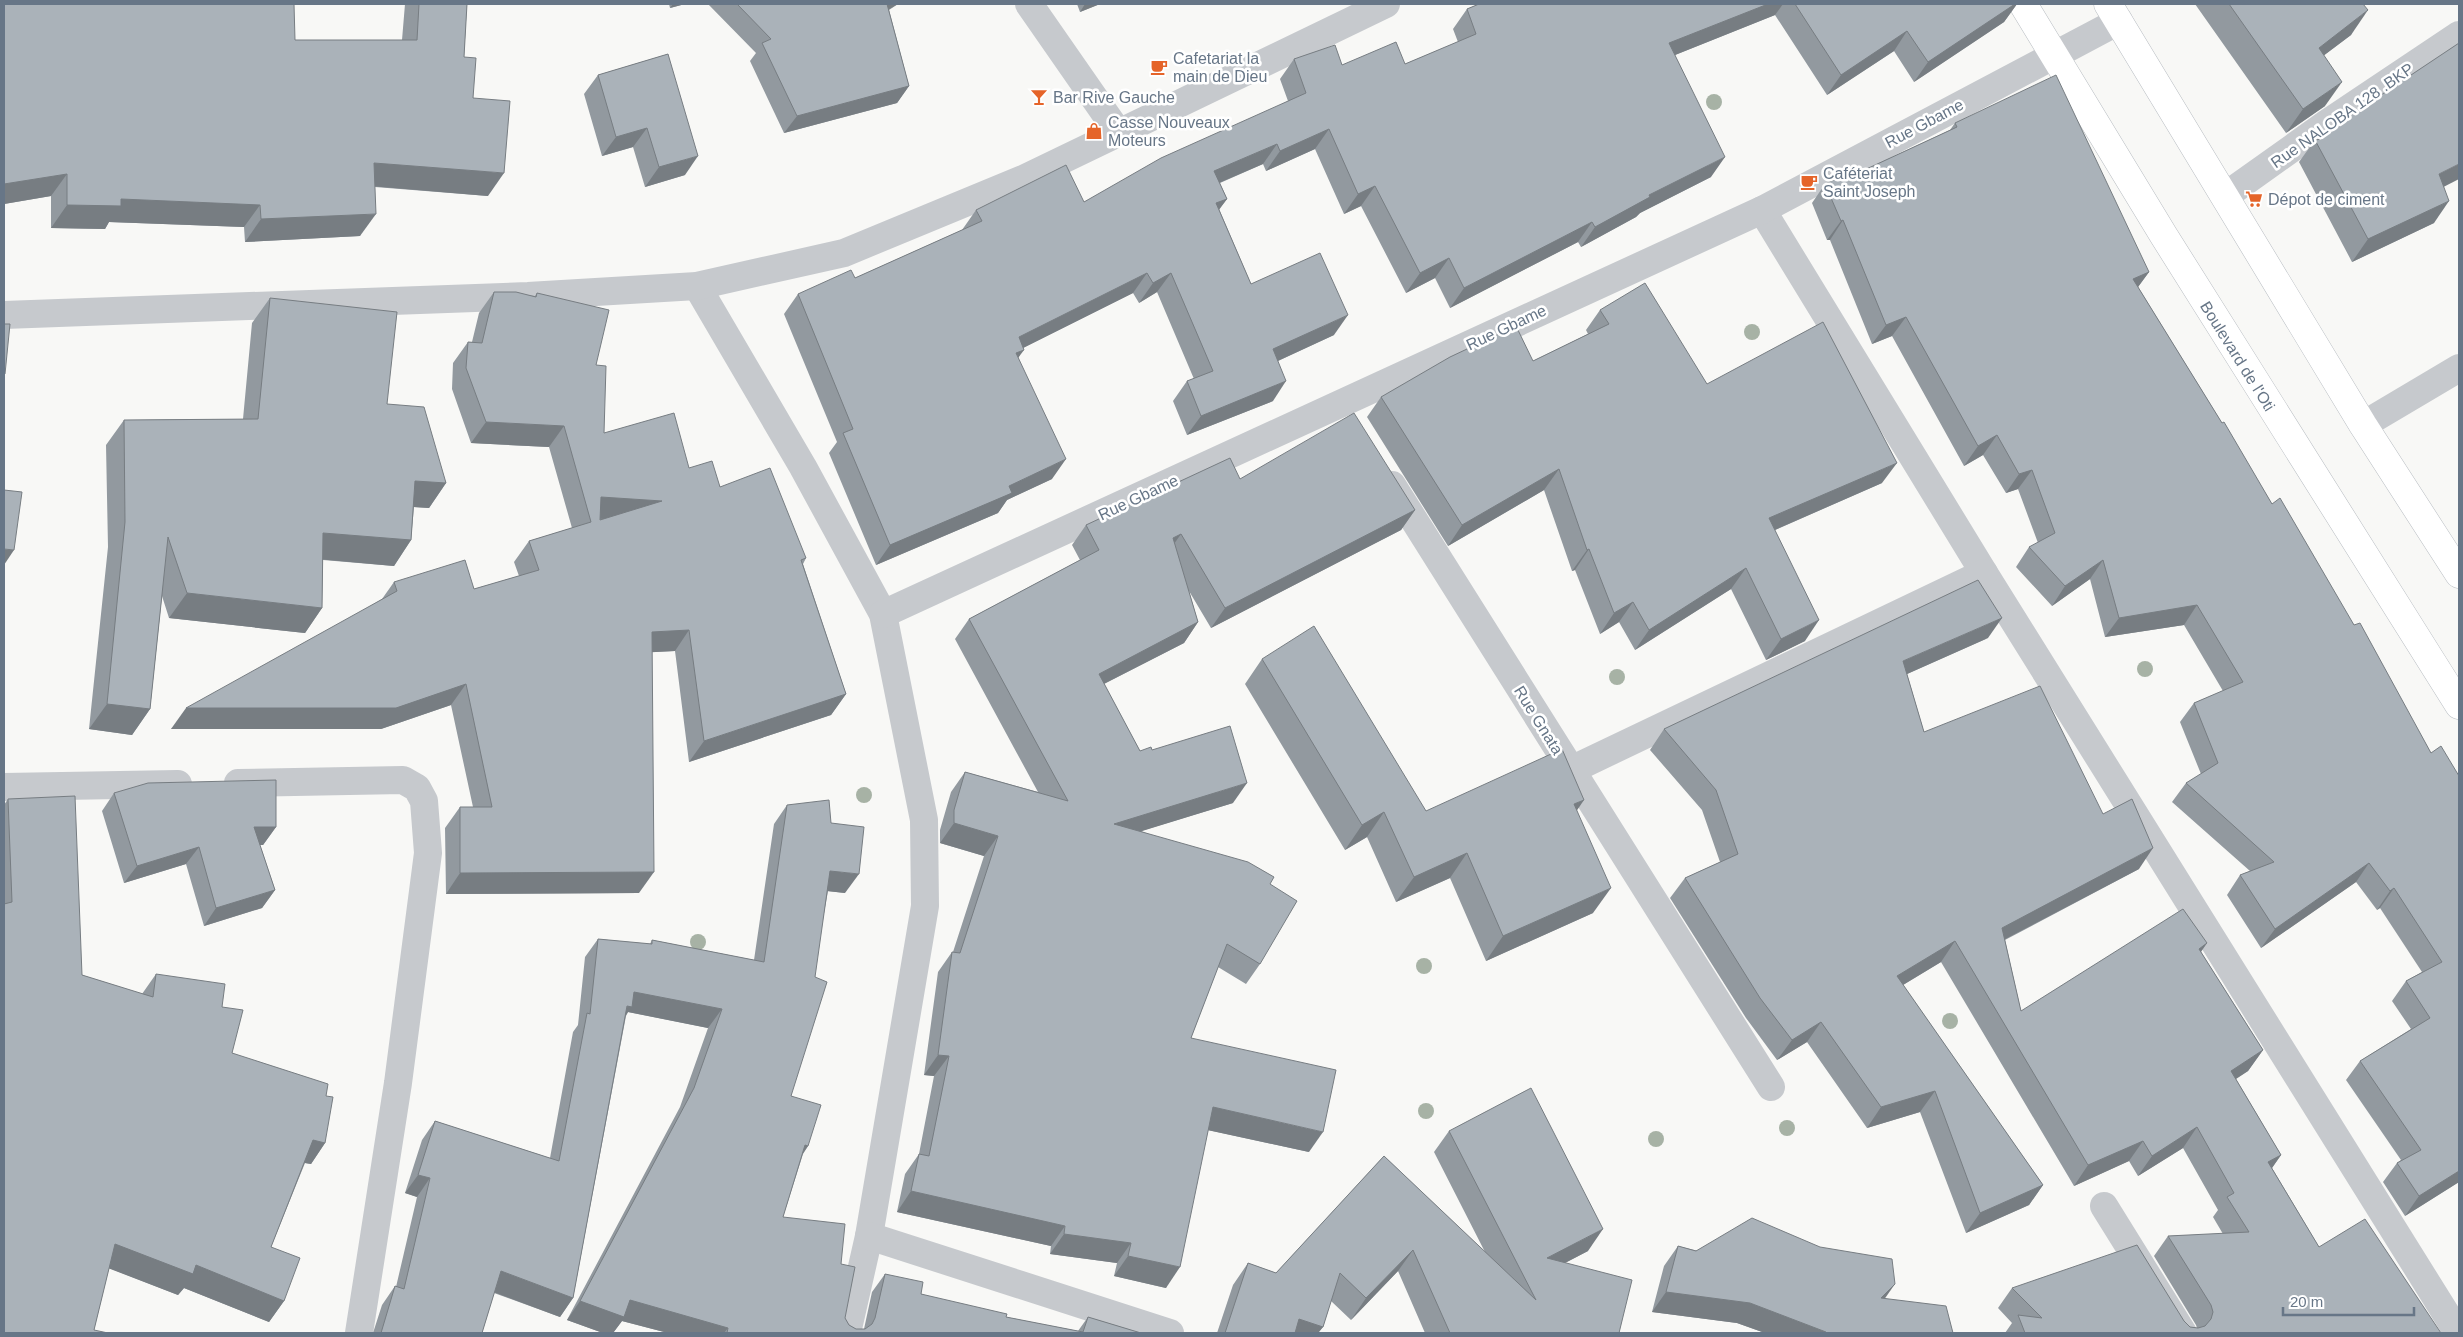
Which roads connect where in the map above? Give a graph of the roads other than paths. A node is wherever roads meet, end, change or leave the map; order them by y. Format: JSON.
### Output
{"nodes":[{"id":1,"x":1029,"y":4,"type":"edge"},
{"id":2,"x":1386,"y":4,"type":"edge"},
{"id":3,"x":2023,"y":4,"type":"edge"},
{"id":4,"x":2113,"y":12,"type":"edge"},
{"id":5,"x":2459,"y":34,"type":"edge"},
{"id":6,"x":2054,"y":54,"type":"junction"},
{"id":7,"x":1118,"y":132,"type":"junction"},
{"id":8,"x":2225,"y":196,"type":"junction"},
{"id":9,"x":1762,"y":210,"type":"junction"},
{"id":10,"x":697,"y":286,"type":"junction"},
{"id":11,"x":4,"y":315,"type":"edge"},
{"id":12,"x":2459,"y":368,"type":"edge"},
{"id":13,"x":1340,"y":404,"type":"junction"},
{"id":14,"x":2363,"y":425,"type":"junction"},
{"id":15,"x":1356,"y":429,"type":"edge"},
{"id":16,"x":1377,"y":462,"type":"edge"},
{"id":17,"x":1984,"y":573,"type":"junction"},
{"id":18,"x":2459,"y":574,"type":"edge"},
{"id":19,"x":883,"y":614,"type":"junction"},
{"id":20,"x":2459,"y":706,"type":"edge"},
{"id":21,"x":1571,"y":770,"type":"junction"},
{"id":22,"x":4,"y":787,"type":"edge"},
{"id":23,"x":1771,"y":1087,"type":"dead end"},
{"id":24,"x":2104,"y":1206,"type":"dead end"},
{"id":25,"x":869,"y":1236,"type":"junction"},
{"id":26,"x":359,"y":1333,"type":"edge"},
{"id":27,"x":847,"y":1333,"type":"edge"},
{"id":28,"x":1170,"y":1333,"type":"edge"},
{"id":29,"x":2182,"y":1333,"type":"edge"},
{"id":30,"x":2458,"y":1333,"type":"edge"}],
"edges":[{"from":1,"to":7,"type":"street"},
{"from":2,"to":7,"type":"street"},
{"from":3,"to":6,"type":"main road","name":"Boulevard de l'Oti"},
{"from":4,"to":6,"type":"street","name":"Rue Gbame"},
{"from":4,"to":8,"type":"main road"},
{"from":5,"to":8,"type":"street","name":"Rue NALOBA 128 .BKP"},
{"from":6,"to":9,"type":"street","name":"Rue Gbame"},
{"from":6,"to":20,"type":"main road","name":"Boulevard de l'Oti"},
{"from":7,"to":10,"type":"street"},
{"from":8,"to":14,"type":"main road"},
{"from":9,"to":13,"type":"street","name":"Rue Gbame"},
{"from":9,"to":17,"type":"street"},
{"from":10,"to":11,"type":"street"},
{"from":10,"to":19,"type":"street"},
{"from":12,"to":14,"type":"street"},
{"from":13,"to":15,"type":"street"},
{"from":13,"to":19,"type":"street","name":"Rue Gbame"},
{"from":14,"to":18,"type":"main road"},
{"from":16,"to":21,"type":"street","name":"Rue Gnata"},
{"from":17,"to":21,"type":"street"},
{"from":17,"to":30,"type":"street"},
{"from":19,"to":25,"type":"street"},
{"from":21,"to":23,"type":"street","name":"Rue Gnata"},
{"from":22,"to":26,"type":"street"},
{"from":24,"to":29,"type":"street"},
{"from":25,"to":27,"type":"street"},
{"from":25,"to":28,"type":"street"}]}
